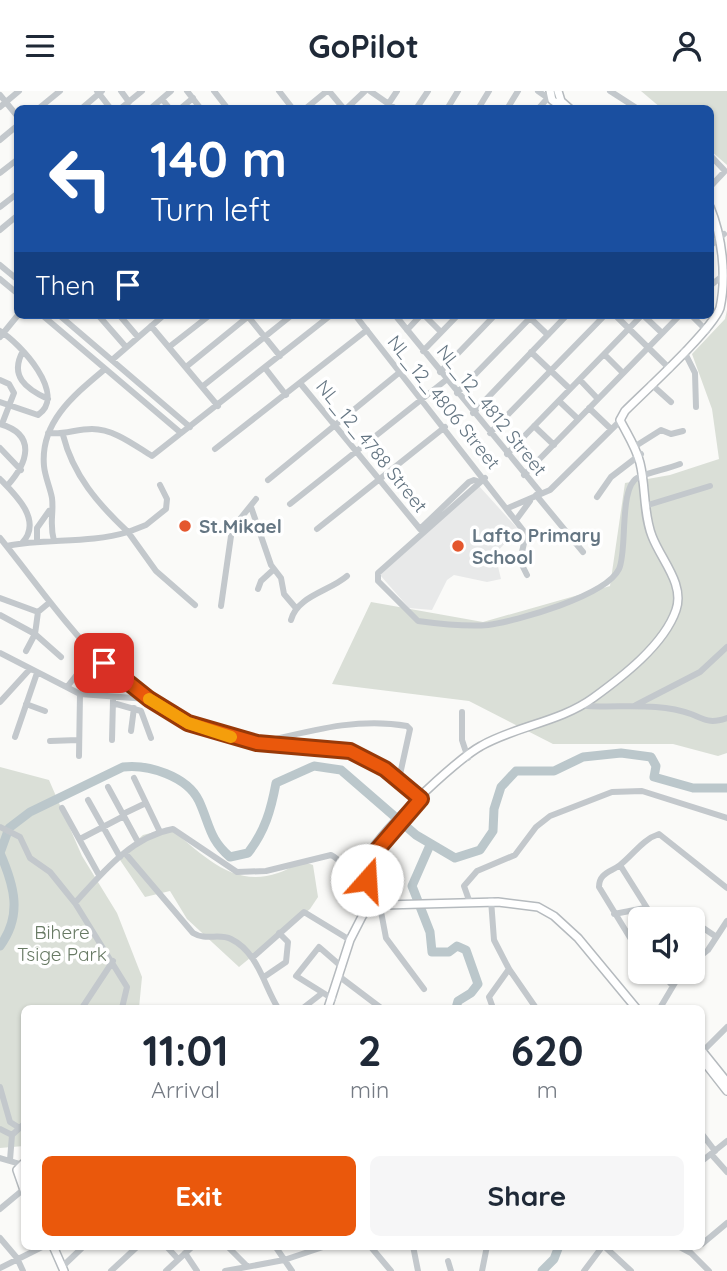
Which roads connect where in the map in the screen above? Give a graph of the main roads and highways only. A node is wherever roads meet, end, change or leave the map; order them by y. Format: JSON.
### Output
{"nodes":[{"id":1,"x":552,"y":93,"type":"edge"},
{"id":2,"x":566,"y":105,"type":"edge"},
{"id":3,"x":714,"y":213,"type":"edge"},
{"id":4,"x":722,"y":235,"type":"junction"},
{"id":5,"x":727,"y":249,"type":"edge"},
{"id":6,"x":726,"y":273,"type":"edge"},
{"id":7,"x":727,"y":288,"type":"edge"},
{"id":8,"x":723,"y":306,"type":"junction"},
{"id":9,"x":644,"y":476,"type":"junction"},
{"id":10,"x":468,"y":757,"type":"junction"},
{"id":11,"x":376,"y":899,"type":"junction"},
{"id":12,"x":491,"y":902,"type":"junction"},
{"id":13,"x":330,"y":1005,"type":"edge"},
{"id":14,"x":634,"y":1005,"type":"edge"},
{"id":15,"x":639,"y":1005,"type":"edge"},
{"id":16,"x":705,"y":1055,"type":"edge"},
{"id":17,"x":705,"y":1063,"type":"edge"},
{"id":18,"x":727,"y":1081,"type":"edge"},
{"id":19,"x":727,"y":1091,"type":"edge"},
{"id":20,"x":55,"y":1250,"type":"edge"},
{"id":21,"x":63,"y":1269,"type":"edge"}],
"edges":[{"from":1,"to":2,"type":"main road"},
{"from":3,"to":4,"type":"main road"},
{"from":4,"to":5,"type":"main road"},
{"from":4,"to":6,"type":"main road"},
{"from":6,"to":8,"type":"main road"},
{"from":7,"to":8,"type":"main road"},
{"from":8,"to":9,"type":"main road"},
{"from":9,"to":10,"type":"main road"},
{"from":9,"to":10,"type":"main road"},
{"from":10,"to":11,"type":"main road"},
{"from":11,"to":12,"type":"main road"},
{"from":11,"to":13,"type":"main road"},
{"from":12,"to":14,"type":"main road"},
{"from":12,"to":15,"type":"main road"},
{"from":16,"to":18,"type":"main road"},
{"from":17,"to":19,"type":"main road"},
{"from":20,"to":21,"type":"main road"}]}
